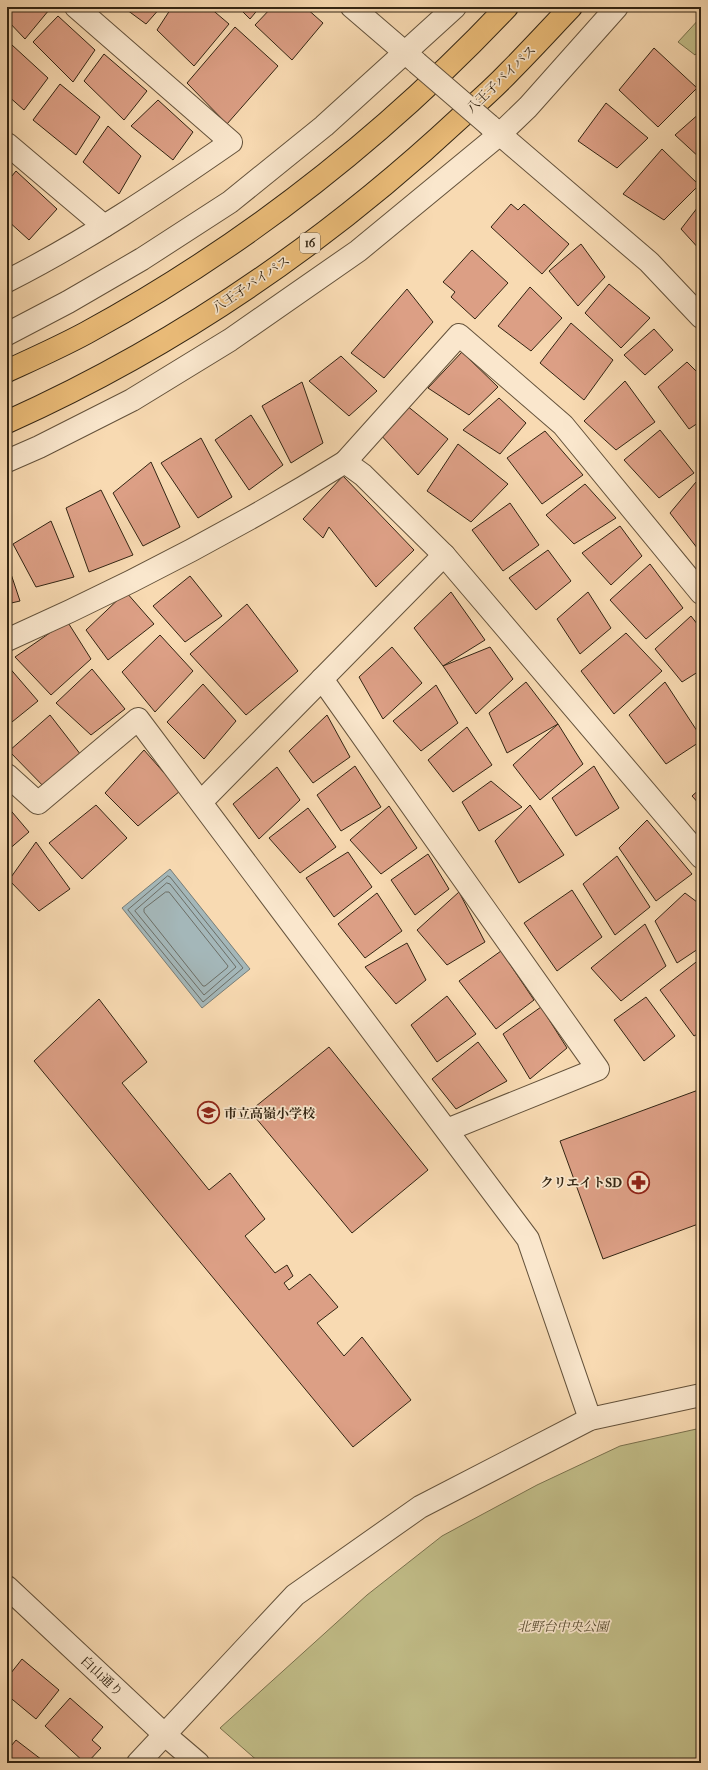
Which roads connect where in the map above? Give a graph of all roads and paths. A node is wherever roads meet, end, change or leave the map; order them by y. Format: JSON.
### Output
{"nodes":[{"id":1,"x":76,"y":7,"type":"edge"},
{"id":2,"x":352,"y":7,"type":"edge"},
{"id":3,"x":455,"y":7,"type":"edge"},
{"id":4,"x":506,"y":7,"type":"edge"},
{"id":5,"x":571,"y":7,"type":"edge"},
{"id":6,"x":617,"y":7,"type":"edge"},
{"id":7,"x":412,"y":58,"type":"junction"},
{"id":8,"x":494,"y":129,"type":"junction"},
{"id":9,"x":7,"y":144,"type":"edge"},
{"id":10,"x":104,"y":226,"type":"junction"},
{"id":11,"x":7,"y":281,"type":"edge"},
{"id":12,"x":701,"y":317,"type":"edge"},
{"id":13,"x":7,"y":334,"type":"edge"},
{"id":14,"x":7,"y":371,"type":"edge"},
{"id":15,"x":7,"y":422,"type":"edge"},
{"id":16,"x":7,"y":461,"type":"edge"},
{"id":17,"x":345,"y":462,"type":"junction"},
{"id":18,"x":444,"y":555,"type":"junction"},
{"id":19,"x":701,"y":593,"type":"edge"},
{"id":20,"x":7,"y":640,"type":"edge"},
{"id":21,"x":322,"y":679,"type":"junction"},
{"id":22,"x":7,"y":775,"type":"edge"},
{"id":23,"x":201,"y":802,"type":"junction"},
{"id":24,"x":701,"y":857,"type":"edge"},
{"id":25,"x":447,"y":1130,"type":"junction"},
{"id":26,"x":701,"y":1395,"type":"edge"},
{"id":27,"x":590,"y":1419,"type":"junction"},
{"id":28,"x":7,"y":1587,"type":"edge"},
{"id":29,"x":164,"y":1734,"type":"junction"},
{"id":30,"x":138,"y":1763,"type":"edge"},
{"id":31,"x":198,"y":1763,"type":"edge"}],
"edges":[{"from":1,"to":10,"type":"street"},
{"from":2,"to":7,"type":"street"},
{"from":3,"to":7,"type":"street"},
{"from":4,"to":14,"type":"highway"},
{"from":5,"to":15,"type":"highway","name":"八王子バイパス","number":"16"},
{"from":6,"to":8,"type":"street"},
{"from":7,"to":8,"type":"street","bridge":true},
{"from":7,"to":13,"type":"street"},
{"from":8,"to":12,"type":"street"},
{"from":8,"to":16,"type":"street"},
{"from":9,"to":10,"type":"street"},
{"from":10,"to":11,"type":"street"},
{"from":17,"to":18,"type":"street"},
{"from":17,"to":19,"type":"street"},
{"from":17,"to":20,"type":"street"},
{"from":18,"to":21,"type":"street"},
{"from":18,"to":24,"type":"street"},
{"from":21,"to":23,"type":"street"},
{"from":21,"to":25,"type":"street"},
{"from":22,"to":23,"type":"street"},
{"from":23,"to":25,"type":"street"},
{"from":25,"to":27,"type":"street"},
{"from":26,"to":27,"type":"street"},
{"from":27,"to":29,"type":"street"},
{"from":28,"to":29,"type":"street","name":"白山通り"},
{"from":29,"to":30,"type":"street"},
{"from":29,"to":31,"type":"street","name":"白山通り"}]}
